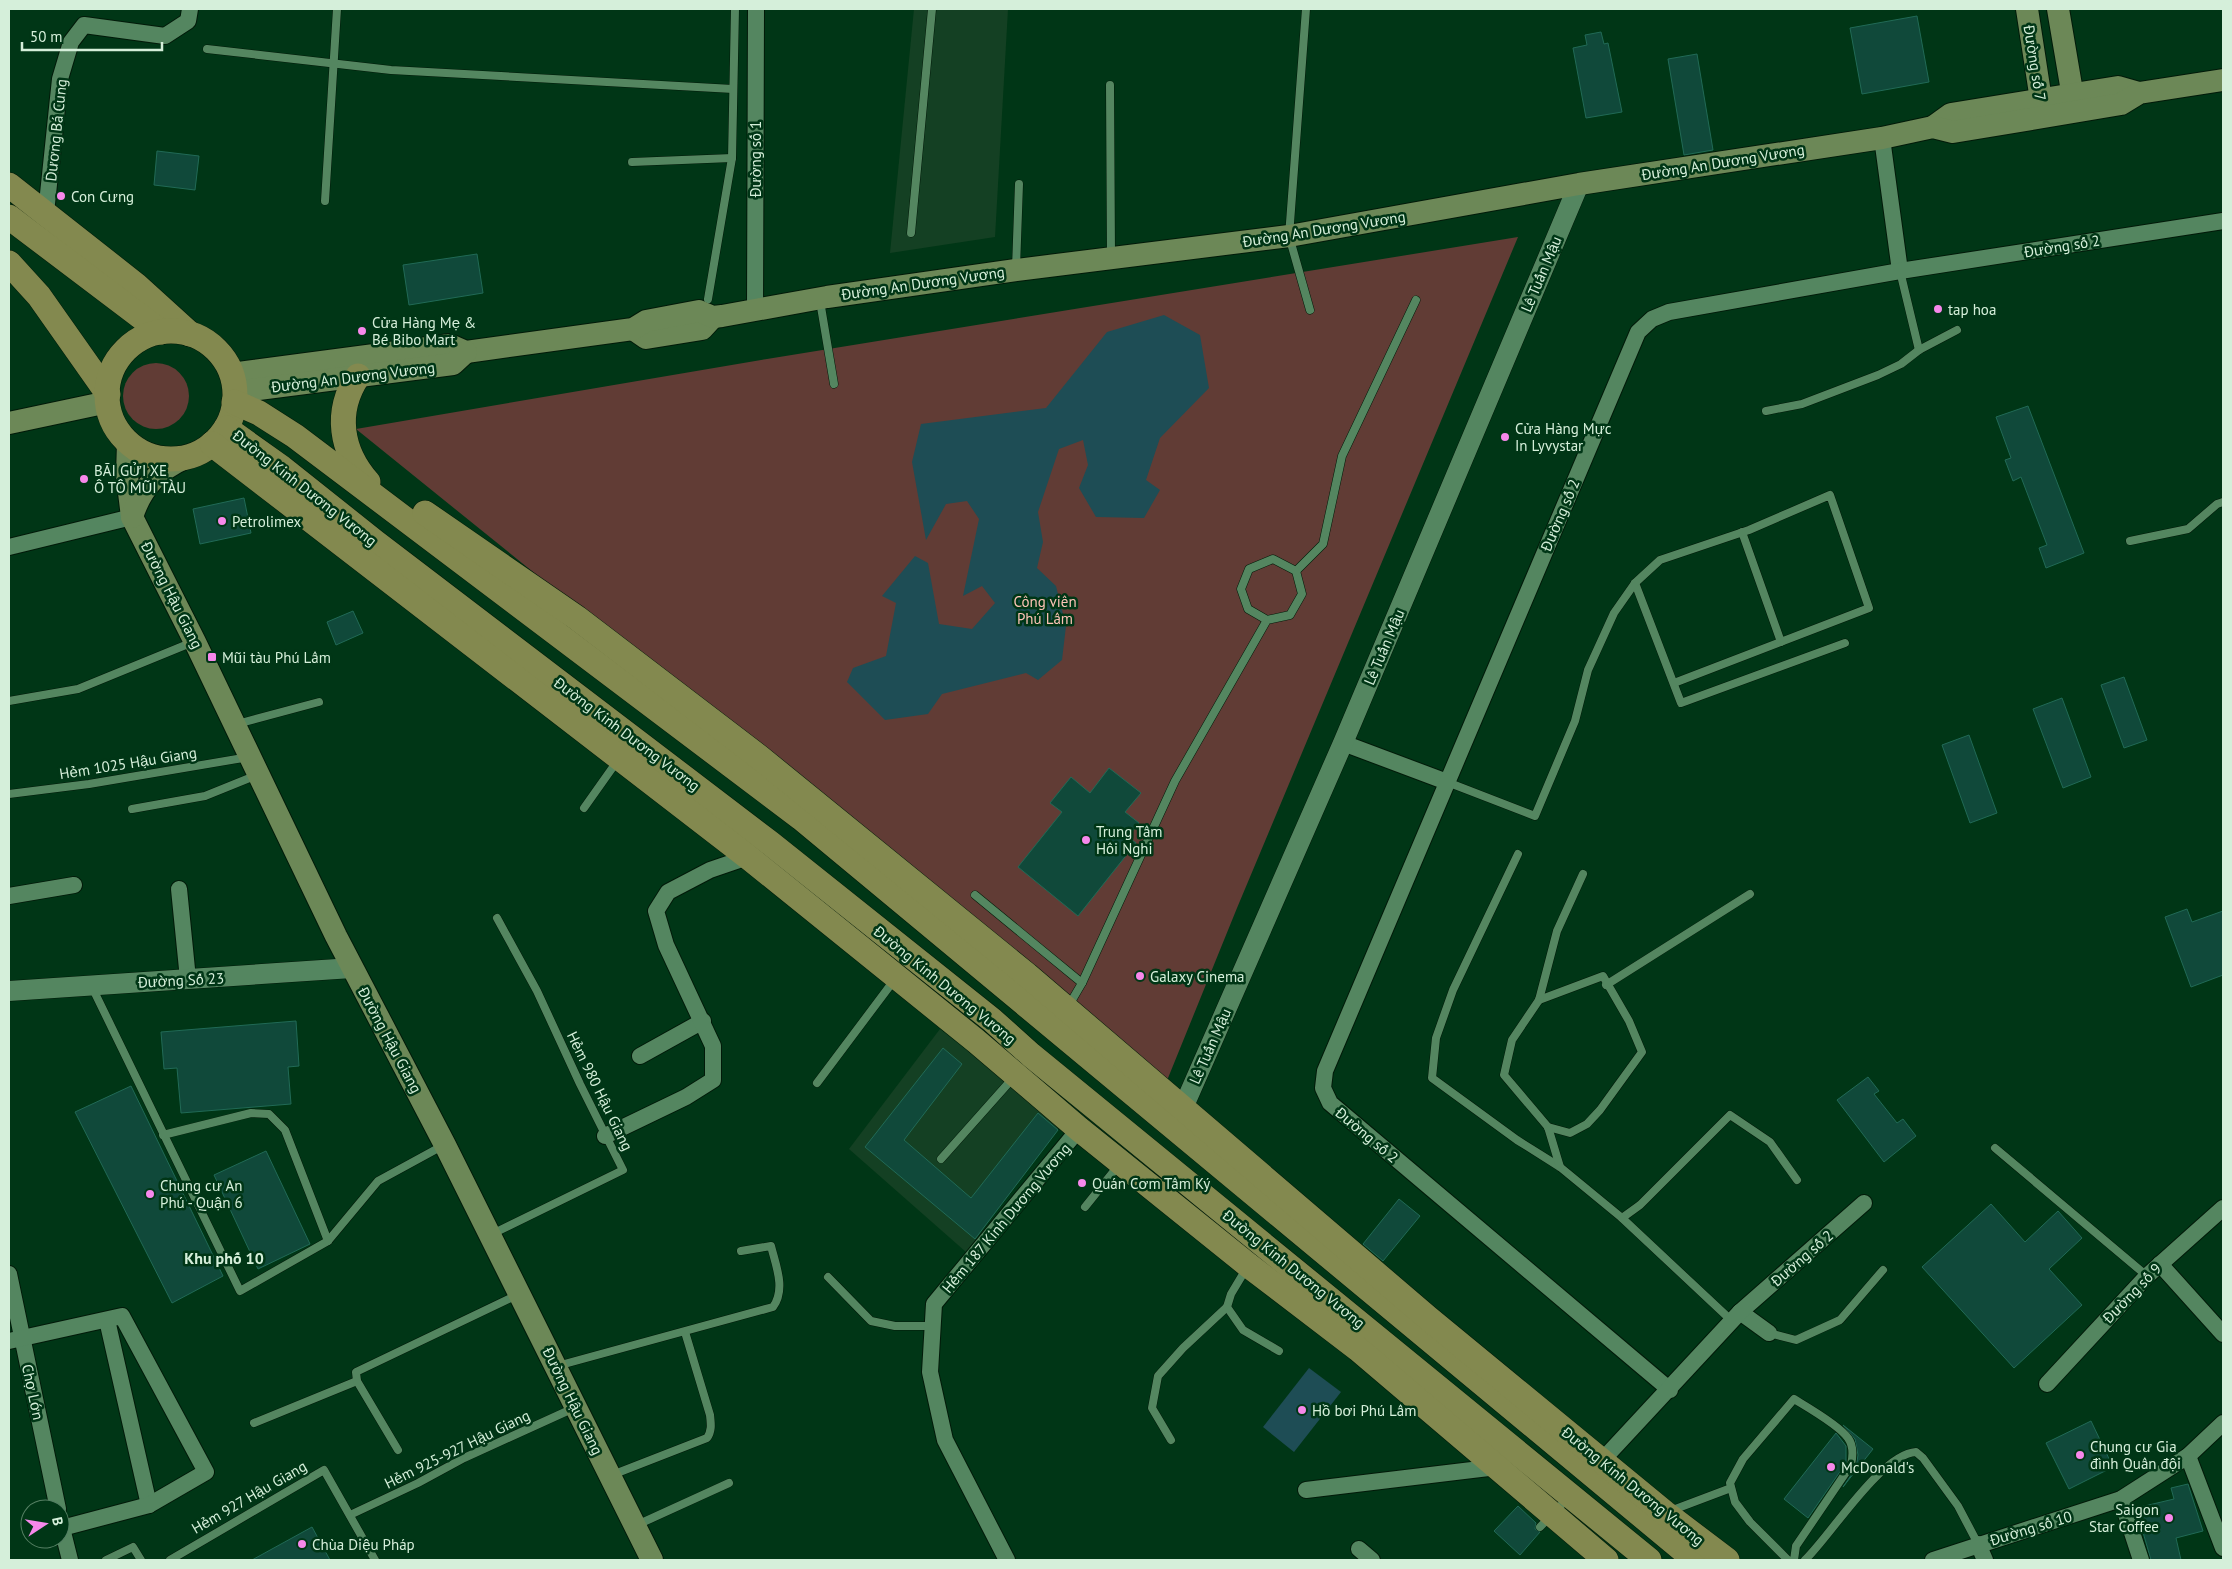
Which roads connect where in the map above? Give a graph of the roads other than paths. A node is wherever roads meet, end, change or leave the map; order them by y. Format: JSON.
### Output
{"nodes":[{"id":1,"x":190,"y":9,"type":"edge"},
{"id":2,"x":337,"y":9,"type":"edge"},
{"id":3,"x":735,"y":9,"type":"edge"},
{"id":4,"x":756,"y":9,"type":"edge"},
{"id":5,"x":932,"y":9,"type":"edge"},
{"id":6,"x":1306,"y":9,"type":"edge"},
{"id":7,"x":2027,"y":9,"type":"edge"},
{"id":8,"x":2058,"y":9,"type":"edge"},
{"id":9,"x":207,"y":50,"type":"dead end"},
{"id":10,"x":332,"y":64,"type":"junction"},
{"id":11,"x":2223,"y":80,"type":"edge"},
{"id":12,"x":1110,"y":85,"type":"dead end"},
{"id":13,"x":733,"y":89,"type":"junction"},
{"id":14,"x":2074,"y":103,"type":"junction"},
{"id":15,"x":2042,"y":109,"type":"junction"},
{"id":16,"x":1882,"y":138,"type":"junction"},
{"id":17,"x":732,"y":158,"type":"junction"},
{"id":18,"x":632,"y":162,"type":"dead end"},
{"id":19,"x":1018,"y":184,"type":"dead end"},
{"id":20,"x":1579,"y":184,"type":"junction"},
{"id":21,"x":9,"y":185,"type":"edge"},
{"id":22,"x":325,"y":201,"type":"dead end"},
{"id":23,"x":46,"y":213,"type":"junction"},
{"id":24,"x":9,"y":217,"type":"edge"},
{"id":25,"x":2223,"y":221,"type":"edge"},
{"id":26,"x":911,"y":232,"type":"dead end"},
{"id":27,"x":1289,"y":236,"type":"junction"},
{"id":28,"x":1110,"y":258,"type":"junction"},
{"id":29,"x":9,"y":263,"type":"edge"},
{"id":30,"x":1016,"y":270,"type":"junction"},
{"id":31,"x":1900,"y":271,"type":"junction"},
{"id":32,"x":9,"y":285,"type":"edge"},
{"id":33,"x":820,"y":298,"type":"junction"},
{"id":34,"x":1416,"y":300,"type":"dead end"},
{"id":35,"x":711,"y":308,"type":"junction"},
{"id":36,"x":48,"y":309,"type":"junction"},
{"id":37,"x":755,"y":310,"type":"junction"},
{"id":38,"x":1310,"y":310,"type":"dead end"},
{"id":39,"x":1957,"y":330,"type":"dead end"},
{"id":40,"x":161,"y":332,"type":"junction"},
{"id":41,"x":190,"y":334,"type":"junction"},
{"id":42,"x":1919,"y":350,"type":"junction"},
{"id":43,"x":466,"y":352,"type":"junction"},
{"id":44,"x":358,"y":376,"type":"junction"},
{"id":45,"x":834,"y":384,"type":"dead end"},
{"id":46,"x":233,"y":389,"type":"junction"},
{"id":47,"x":108,"y":398,"type":"junction"},
{"id":48,"x":1766,"y":411,"type":"dead end"},
{"id":49,"x":9,"y":423,"type":"edge"},
{"id":50,"x":219,"y":436,"type":"junction"},
{"id":51,"x":128,"y":442,"type":"junction"},
{"id":52,"x":185,"y":458,"type":"junction"},
{"id":53,"x":2223,"y":502,"type":"edge"},
{"id":54,"x":389,"y":507,"type":"junction"},
{"id":55,"x":132,"y":517,"type":"junction"},
{"id":56,"x":1742,"y":532,"type":"junction"},
{"id":57,"x":2130,"y":541,"type":"dead end"},
{"id":58,"x":9,"y":547,"type":"edge"},
{"id":59,"x":1296,"y":571,"type":"junction"},
{"id":60,"x":1635,"y":583,"type":"junction"},
{"id":61,"x":1267,"y":620,"type":"junction"},
{"id":62,"x":195,"y":642,"type":"junction"},
{"id":63,"x":1781,"y":642,"type":"junction"},
{"id":64,"x":1845,"y":644,"type":"dead end"},
{"id":65,"x":1674,"y":683,"type":"junction"},
{"id":66,"x":9,"y":701,"type":"edge"},
{"id":67,"x":319,"y":702,"type":"dead end"},
{"id":68,"x":235,"y":725,"type":"junction"},
{"id":69,"x":1343,"y":743,"type":"junction"},
{"id":70,"x":619,"y":758,"type":"junction"},
{"id":71,"x":255,"y":766,"type":"junction"},
{"id":72,"x":1447,"y":782,"type":"junction"},
{"id":73,"x":9,"y":794,"type":"edge"},
{"id":74,"x":584,"y":808,"type":"dead end"},
{"id":75,"x":132,"y":809,"type":"dead end"},
{"id":76,"x":1518,"y":854,"type":"dead end"},
{"id":77,"x":748,"y":857,"type":"junction"},
{"id":78,"x":1583,"y":874,"type":"dead end"},
{"id":79,"x":74,"y":885,"type":"dead end"},
{"id":80,"x":179,"y":889,"type":"dead end"},
{"id":81,"x":1750,"y":894,"type":"dead end"},
{"id":82,"x":975,"y":895,"type":"dead end"},
{"id":83,"x":9,"y":896,"type":"edge"},
{"id":84,"x":498,"y":918,"type":"dead end"},
{"id":85,"x":352,"y":968,"type":"junction"},
{"id":86,"x":896,"y":978,"type":"junction"},
{"id":87,"x":188,"y":979,"type":"junction"},
{"id":88,"x":1082,"y":983,"type":"junction"},
{"id":89,"x":91,"y":985,"type":"junction"},
{"id":90,"x":1606,"y":985,"type":"junction"},
{"id":91,"x":9,"y":990,"type":"edge"},
{"id":92,"x":1539,"y":1000,"type":"junction"},
{"id":93,"x":1066,"y":1008,"type":"junction"},
{"id":94,"x":703,"y":1021,"type":"junction"},
{"id":95,"x":1051,"y":1028,"type":"junction"},
{"id":96,"x":1031,"y":1055,"type":"junction"},
{"id":97,"x":640,"y":1056,"type":"dead end"},
{"id":98,"x":1016,"y":1075,"type":"junction"},
{"id":99,"x":817,"y":1083,"type":"dead end"},
{"id":100,"x":1178,"y":1119,"type":"junction"},
{"id":101,"x":1548,"y":1127,"type":"junction"},
{"id":102,"x":1079,"y":1129,"type":"junction"},
{"id":103,"x":163,"y":1135,"type":"junction"},
{"id":104,"x":605,"y":1136,"type":"junction"},
{"id":105,"x":445,"y":1145,"type":"junction"},
{"id":106,"x":1995,"y":1148,"type":"dead end"},
{"id":107,"x":942,"y":1159,"type":"dead end"},
{"id":108,"x":1121,"y":1162,"type":"junction"},
{"id":109,"x":1560,"y":1167,"type":"junction"},
{"id":110,"x":1796,"y":1180,"type":"dead end"},
{"id":111,"x":1864,"y":1204,"type":"dead end"},
{"id":112,"x":1085,"y":1207,"type":"dead end"},
{"id":113,"x":2223,"y":1208,"type":"edge"},
{"id":114,"x":1622,"y":1218,"type":"junction"},
{"id":115,"x":490,"y":1235,"type":"junction"},
{"id":116,"x":328,"y":1241,"type":"junction"},
{"id":117,"x":741,"y":1251,"type":"dead end"},
{"id":118,"x":2160,"y":1264,"type":"junction"},
{"id":119,"x":1248,"y":1265,"type":"junction"},
{"id":120,"x":1883,"y":1270,"type":"dead end"},
{"id":121,"x":9,"y":1274,"type":"edge"},
{"id":122,"x":2147,"y":1276,"type":"junction"},
{"id":123,"x":828,"y":1277,"type":"dead end"},
{"id":124,"x":519,"y":1294,"type":"junction"},
{"id":125,"x":1228,"y":1307,"type":"junction"},
{"id":126,"x":1736,"y":1316,"type":"junction"},
{"id":127,"x":107,"y":1320,"type":"junction"},
{"id":128,"x":933,"y":1326,"type":"junction"},
{"id":129,"x":685,"y":1332,"type":"junction"},
{"id":130,"x":1769,"y":1333,"type":"joint"},
{"id":131,"x":2223,"y":1334,"type":"edge"},
{"id":132,"x":15,"y":1340,"type":"edge"},
{"id":133,"x":1279,"y":1351,"type":"dead end"},
{"id":134,"x":555,"y":1366,"type":"junction"},
{"id":135,"x":356,"y":1381,"type":"junction"},
{"id":136,"x":2047,"y":1384,"type":"dead end"},
{"id":137,"x":1670,"y":1390,"type":"junction"},
{"id":138,"x":575,"y":1407,"type":"junction"},
{"id":139,"x":254,"y":1423,"type":"dead end"},
{"id":140,"x":2223,"y":1423,"type":"edge"},
{"id":141,"x":1171,"y":1440,"type":"dead end"},
{"id":142,"x":398,"y":1450,"type":"dead end"},
{"id":143,"x":1515,"y":1450,"type":"junction"},
{"id":144,"x":2188,"y":1456,"type":"junction"},
{"id":145,"x":1497,"y":1467,"type":"junction"},
{"id":146,"x":1596,"y":1468,"type":"junction"},
{"id":147,"x":610,"y":1476,"type":"junction"},
{"id":148,"x":729,"y":1483,"type":"dead end"},
{"id":149,"x":1731,"y":1488,"type":"junction"},
{"id":150,"x":1306,"y":1490,"type":"dead end"},
{"id":151,"x":55,"y":1499,"type":"edge"},
{"id":152,"x":2121,"y":1499,"type":"junction"},
{"id":153,"x":1542,"y":1501,"type":"junction"},
{"id":154,"x":149,"y":1505,"type":"junction"},
{"id":155,"x":1665,"y":1512,"type":"junction"},
{"id":156,"x":350,"y":1515,"type":"junction"},
{"id":157,"x":70,"y":1522,"type":"edge"},
{"id":158,"x":635,"y":1526,"type":"junction"},
{"id":159,"x":1978,"y":1544,"type":"junction"},
{"id":160,"x":2223,"y":1548,"type":"edge"},
{"id":161,"x":1360,"y":1549,"type":"dead end"},
{"id":162,"x":1598,"y":1558,"type":"edge"},
{"id":163,"x":649,"y":1559,"type":"edge"},
{"id":164,"x":106,"y":1560,"type":"edge"},
{"id":165,"x":141,"y":1560,"type":"edge"},
{"id":166,"x":170,"y":1560,"type":"edge"},
{"id":167,"x":375,"y":1560,"type":"edge"},
{"id":168,"x":1007,"y":1560,"type":"edge"},
{"id":169,"x":1372,"y":1560,"type":"edge"},
{"id":170,"x":1649,"y":1560,"type":"edge"},
{"id":171,"x":1695,"y":1560,"type":"edge"},
{"id":172,"x":1727,"y":1560,"type":"edge"},
{"id":173,"x":1788,"y":1560,"type":"edge"},
{"id":174,"x":1794,"y":1560,"type":"edge"},
{"id":175,"x":1805,"y":1560,"type":"edge"},
{"id":176,"x":1933,"y":1560,"type":"edge"},
{"id":177,"x":1986,"y":1560,"type":"edge"},
{"id":178,"x":2141,"y":1560,"type":"edge"}],
"edges":[{"from":1,"to":23,"type":"street","name":"Dương Bá Cung"},
{"from":2,"to":10,"type":"lane"},
{"from":3,"to":13,"type":"lane"},
{"from":4,"to":37,"type":"street","name":"Đường số 1"},
{"from":5,"to":26,"type":"lane"},
{"from":6,"to":27,"type":"lane"},
{"from":7,"to":15,"type":"main road","name":"Đường số 7"},
{"from":8,"to":14,"type":"main road","name":"Đường số 7"},
{"from":9,"to":10,"type":"lane"},
{"from":10,"to":13,"type":"lane"},
{"from":10,"to":22,"type":"lane"},
{"from":11,"to":14,"type":"main road","name":"Đường An Dương Vương"},
{"from":12,"to":28,"type":"lane"},
{"from":13,"to":17,"type":"lane"},
{"from":14,"to":15,"type":"main road","name":"Đường An Dương Vương"},
{"from":15,"to":16,"type":"main road","name":"Đường An Dương Vương"},
{"from":16,"to":20,"type":"main road","name":"Đường An Dương Vương"},
{"from":16,"to":31,"type":"street"},
{"from":17,"to":18,"type":"lane"},
{"from":17,"to":35,"type":"lane"},
{"from":19,"to":30,"type":"lane"},
{"from":20,"to":27,"type":"main road","name":"Đường An Dương Vương"},
{"from":20,"to":69,"type":"street","name":"Lê Tuấn Mậu"},
{"from":21,"to":23,"type":"main road"},
{"from":23,"to":41,"type":"main road"},
{"from":24,"to":40,"type":"main road"},
{"from":25,"to":31,"type":"street","name":"Đường số 2"},
{"from":27,"to":28,"type":"main road","name":"Đường An Dương Vương"},
{"from":27,"to":38,"type":"lane"},
{"from":28,"to":30,"type":"main road","name":"Đường An Dương Vương"},
{"from":29,"to":36,"type":"main road"},
{"from":30,"to":33,"type":"main road","name":"Đường An Dương Vương"},
{"from":31,"to":42,"type":"lane"},
{"from":31,"to":72,"type":"street","name":"Đường số 2"},
{"from":32,"to":36,"type":"main road"},
{"from":33,"to":37,"type":"main road","name":"Đường An Dương Vương"},
{"from":33,"to":45,"type":"lane"},
{"from":34,"to":59,"type":"lane"},
{"from":35,"to":37,"type":"main road","name":"Đường An Dương Vương"},
{"from":35,"to":43,"type":"main road","name":"Đường An Dương Vương"},
{"from":36,"to":47,"type":"main road"},
{"from":39,"to":42,"type":"lane"},
{"from":40,"to":41,"type":"main road"},
{"from":40,"to":47,"type":"main road"},
{"from":41,"to":46,"type":"main road"},
{"from":42,"to":48,"type":"lane"},
{"from":43,"to":44,"type":"main road","name":"Đường An Dương Vương"},
{"from":43,"to":46,"type":"main road","name":"Đường An Dương Vương"},
{"from":44,"to":46,"type":"main road","name":"Đường An Dương Vương"},
{"from":44,"to":54,"type":"main road"},
{"from":46,"to":50,"type":"main road"},
{"from":46,"to":54,"type":"main road","name":"Đường Kinh Dương Vương"},
{"from":47,"to":49,"type":"main road"},
{"from":47,"to":51,"type":"main road"},
{"from":50,"to":52,"type":"main road"},
{"from":50,"to":70,"type":"main road","name":"Đường Kinh Dương Vương"},
{"from":50,"to":96,"type":"main road","name":"Đường Kinh Dương Vương"},
{"from":51,"to":52,"type":"main road"},
{"from":51,"to":55,"type":"main road","name":"Đường Hậu Giang"},
{"from":52,"to":55,"type":"main road"},
{"from":53,"to":57,"type":"lane"},
{"from":54,"to":93,"type":"main road","name":"Đường Kinh Dương Vương"},
{"from":54,"to":95,"type":"main road","name":"Đường Kinh Dương Vương"},
{"from":55,"to":58,"type":"street"},
{"from":55,"to":62,"type":"main road","name":"Đường Hậu Giang"},
{"from":56,"to":60,"type":"lane"},
{"from":56,"to":63,"type":"lane"},
{"from":56,"to":63,"type":"lane"},
{"from":59,"to":61,"type":"lane"},
{"from":59,"to":61,"type":"lane"},
{"from":60,"to":65,"type":"lane"},
{"from":60,"to":72,"type":"lane"},
{"from":61,"to":88,"type":"lane"},
{"from":62,"to":66,"type":"lane"},
{"from":62,"to":68,"type":"main road","name":"Đường Hậu Giang"},
{"from":63,"to":65,"type":"lane"},
{"from":64,"to":65,"type":"lane"},
{"from":67,"to":68,"type":"lane"},
{"from":68,"to":71,"type":"main road","name":"Đường Hậu Giang"},
{"from":69,"to":72,"type":"street"},
{"from":69,"to":100,"type":"street","name":"Lê Tuấn Mậu"},
{"from":70,"to":74,"type":"lane"},
{"from":70,"to":77,"type":"main road","name":"Đường Kinh Dương Vương"},
{"from":71,"to":73,"type":"lane","name":"Hẻm 1025 Hậu Giang"},
{"from":71,"to":75,"type":"lane"},
{"from":71,"to":85,"type":"main road","name":"Đường Hậu Giang"},
{"from":72,"to":137,"type":"street","name":"Đường số 2"},
{"from":76,"to":109,"type":"lane"},
{"from":77,"to":86,"type":"main road","name":"Đường Kinh Dương Vương"},
{"from":77,"to":94,"type":"street"},
{"from":78,"to":92,"type":"lane"},
{"from":79,"to":83,"type":"street"},
{"from":80,"to":87,"type":"street"},
{"from":81,"to":90,"type":"lane"},
{"from":82,"to":88,"type":"lane"},
{"from":84,"to":104,"type":"lane","name":"Hẻm 980 Hậu Giang"},
{"from":85,"to":87,"type":"street","name":"Đường Số 23"},
{"from":85,"to":105,"type":"main road","name":"Đường Hậu Giang"},
{"from":86,"to":98,"type":"main road","name":"Đường Kinh Dương Vương"},
{"from":86,"to":99,"type":"lane"},
{"from":87,"to":89,"type":"street","name":"Đường Số 23"},
{"from":88,"to":93,"type":"lane"},
{"from":89,"to":91,"type":"street","name":"Đường Số 23"},
{"from":89,"to":103,"type":"lane"},
{"from":90,"to":92,"type":"lane"},
{"from":90,"to":101,"type":"lane"},
{"from":92,"to":101,"type":"lane"},
{"from":93,"to":95,"type":"main road"},
{"from":93,"to":100,"type":"main road","name":"Đường Kinh Dương Vương"},
{"from":94,"to":97,"type":"street"},
{"from":94,"to":104,"type":"street"},
{"from":95,"to":96,"type":"main road"},
{"from":95,"to":100,"type":"main road","name":"Đường Kinh Dương Vương"},
{"from":96,"to":98,"type":"main road"},
{"from":96,"to":143,"type":"main road","name":"Đường Kinh Dương Vương"},
{"from":98,"to":102,"type":"main road","name":"Đường Kinh Dương Vương"},
{"from":98,"to":107,"type":"lane"},
{"from":100,"to":146,"type":"main road","name":"Đường Kinh Dương Vương"},
{"from":101,"to":109,"type":"lane"},
{"from":102,"to":108,"type":"main road","name":"Đường Kinh Dương Vương"},
{"from":102,"to":128,"type":"street","name":"Hẻm 187 Kinh Dương Vương"},
{"from":103,"to":116,"type":"lane"},
{"from":103,"to":116,"type":"lane"},
{"from":104,"to":115,"type":"lane","name":"Hẻm 980 Hậu Giang"},
{"from":105,"to":115,"type":"main road","name":"Đường Hậu Giang"},
{"from":105,"to":116,"type":"lane"},
{"from":106,"to":122,"type":"lane"},
{"from":108,"to":112,"type":"lane"},
{"from":108,"to":119,"type":"main road","name":"Đường Kinh Dương Vương"},
{"from":109,"to":114,"type":"lane"},
{"from":110,"to":114,"type":"lane"},
{"from":111,"to":126,"type":"street","name":"Đường số 2"},
{"from":113,"to":118,"type":"street","name":"Đường số 9"},
{"from":114,"to":126,"type":"lane"},
{"from":115,"to":124,"type":"main road","name":"Đường Hậu Giang"},
{"from":117,"to":129,"type":"lane"},
{"from":118,"to":122,"type":"street","name":"Đường số 9"},
{"from":118,"to":131,"type":"street","name":"Đường số 9"},
{"from":119,"to":125,"type":"lane"},
{"from":119,"to":145,"type":"main road","name":"Đường Kinh Dương Vương"},
{"from":120,"to":130,"type":"lane"},
{"from":121,"to":132,"type":"street","name":"Chợ Lớn"},
{"from":122,"to":136,"type":"street","name":"Đường số 9"},
{"from":123,"to":128,"type":"lane"},
{"from":124,"to":134,"type":"main road","name":"Đường Hậu Giang"},
{"from":124,"to":135,"type":"lane"},
{"from":125,"to":133,"type":"lane"},
{"from":125,"to":141,"type":"lane"},
{"from":126,"to":130,"type":"street"},
{"from":126,"to":137,"type":"street","name":"Đường số 2"},
{"from":127,"to":132,"type":"street"},
{"from":127,"to":154,"type":"street"},
{"from":127,"to":154,"type":"street"},
{"from":128,"to":168,"type":"street","name":"Hẻm 187 Kinh Dương Vương"},
{"from":129,"to":134,"type":"lane"},
{"from":129,"to":147,"type":"lane"},
{"from":132,"to":151,"type":"street","name":"Chợ Lớn"},
{"from":134,"to":138,"type":"main road","name":"Đường Hậu Giang"},
{"from":135,"to":139,"type":"lane"},
{"from":135,"to":142,"type":"lane"},
{"from":137,"to":146,"type":"street","name":"Đường số 2"},
{"from":138,"to":147,"type":"main road","name":"Đường Hậu Giang"},
{"from":138,"to":156,"type":"lane","name":"Hẻm 925-927 Hậu Giang"},
{"from":140,"to":144,"type":"street","name":"Đường số 10"},
{"from":143,"to":145,"type":"street"},
{"from":143,"to":153,"type":"main road","name":"Đường Kinh Dương Vương"},
{"from":144,"to":152,"type":"street","name":"Đường số 10"},
{"from":144,"to":160,"type":"street"},
{"from":145,"to":150,"type":"street"},
{"from":145,"to":153,"type":"main road","name":"Đường Kinh Dương Vương"},
{"from":146,"to":155,"type":"main road","name":"Đường Kinh Dương Vương"},
{"from":146,"to":171,"type":"main road","name":"Đường Kinh Dương Vương"},
{"from":147,"to":158,"type":"main road","name":"Đường Hậu Giang"},
{"from":148,"to":158,"type":"lane"},
{"from":149,"to":155,"type":"lane"},
{"from":149,"to":173,"type":"lane"},
{"from":149,"to":174,"type":"lane"},
{"from":152,"to":159,"type":"street","name":"Đường số 10"},
{"from":152,"to":178,"type":"street"},
{"from":153,"to":162,"type":"main road","name":"Đường Kinh Dương Vương"},
{"from":153,"to":170,"type":"main road","name":"Đường Kinh Dương Vương"},
{"from":154,"to":157,"type":"street"},
{"from":155,"to":172,"type":"main road","name":"Đường Kinh Dương Vương"},
{"from":156,"to":166,"type":"lane","name":"Hẻm 927 Hậu Giang"},
{"from":156,"to":167,"type":"lane"},
{"from":158,"to":163,"type":"main road","name":"Đường Hậu Giang"},
{"from":159,"to":175,"type":"lane"},
{"from":159,"to":176,"type":"street","name":"Đường số 10"},
{"from":159,"to":177,"type":"street"},
{"from":161,"to":169,"type":"street"},
{"from":164,"to":165,"type":"lane"}]}
